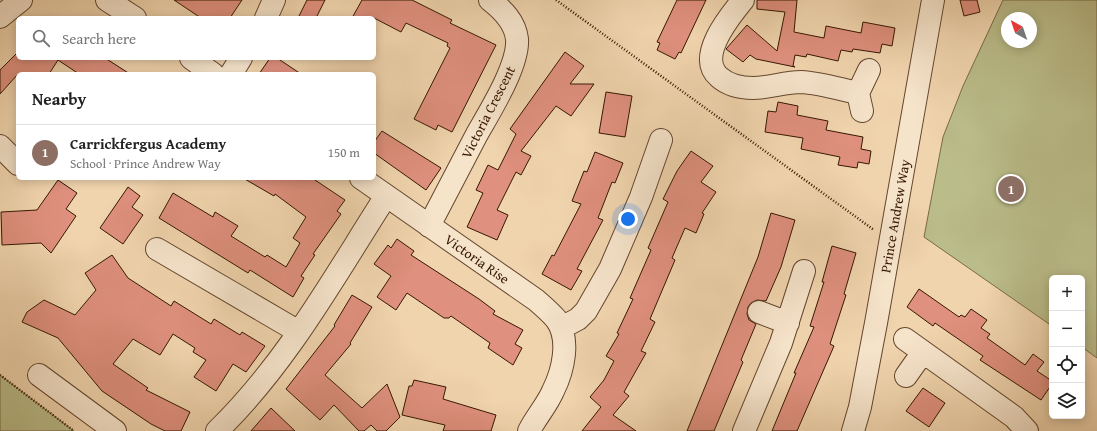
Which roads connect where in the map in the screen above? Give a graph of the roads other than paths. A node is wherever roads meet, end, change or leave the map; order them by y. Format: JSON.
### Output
{"nodes":[{"id":1,"x":21,"y":0,"type":"edge"},
{"id":2,"x":107,"y":0,"type":"edge"},
{"id":3,"x":274,"y":0,"type":"edge"},
{"id":4,"x":490,"y":0,"type":"edge"},
{"id":5,"x":743,"y":0,"type":"edge"},
{"id":6,"x":933,"y":0,"type":"edge"},
{"id":7,"x":0,"y":16,"type":"edge"},
{"id":8,"x":132,"y":16,"type":"edge"},
{"id":9,"x":267,"y":16,"type":"edge"},
{"id":10,"x":194,"y":60,"type":"edge"},
{"id":11,"x":240,"y":60,"type":"edge"},
{"id":12,"x":869,"y":70,"type":"dead end"},
{"id":13,"x":211,"y":72,"type":"edge"},
{"id":14,"x":232,"y":72,"type":"edge"},
{"id":15,"x":661,"y":140,"type":"dead end"},
{"id":16,"x":0,"y":146,"type":"edge"},
{"id":17,"x":16,"y":162,"type":"edge"},
{"id":18,"x":364,"y":180,"type":"edge"},
{"id":19,"x":386,"y":196,"type":"junction"},
{"id":20,"x":430,"y":226,"type":"junction"},
{"id":21,"x":157,"y":249,"type":"dead end"},
{"id":22,"x":804,"y":271,"type":"dead end"},
{"id":23,"x":759,"y":312,"type":"dead end"},
{"id":24,"x":788,"y":323,"type":"junction"},
{"id":25,"x":561,"y":328,"type":"junction"},
{"id":26,"x":299,"y":332,"type":"junction"},
{"id":27,"x":905,"y":339,"type":"dead end"},
{"id":28,"x":923,"y":352,"type":"junction"},
{"id":29,"x":39,"y":375,"type":"dead end"},
{"id":30,"x":906,"y":376,"type":"dead end"},
{"id":31,"x":115,"y":431,"type":"edge"},
{"id":32,"x":217,"y":431,"type":"edge"},
{"id":33,"x":529,"y":431,"type":"edge"},
{"id":34,"x":744,"y":431,"type":"edge"},
{"id":35,"x":853,"y":431,"type":"edge"},
{"id":36,"x":1027,"y":431,"type":"edge"}],
"edges":[{"from":1,"to":7,"type":"street"},
{"from":2,"to":8,"type":"street"},
{"from":3,"to":9,"type":"street"},
{"from":4,"to":20,"type":"street","name":"Victoria Crescent"},
{"from":5,"to":12,"type":"street"},
{"from":6,"to":35,"type":"street","name":"Prince Andrew Way"},
{"from":10,"to":13,"type":"street"},
{"from":11,"to":14,"type":"street"},
{"from":15,"to":25,"type":"street"},
{"from":16,"to":17,"type":"street"},
{"from":18,"to":19,"type":"street","name":"Victoria Rise"},
{"from":19,"to":20,"type":"street","name":"Victoria Rise"},
{"from":19,"to":26,"type":"street"},
{"from":20,"to":25,"type":"street","name":"Victoria Rise"},
{"from":21,"to":26,"type":"street"},
{"from":22,"to":24,"type":"street"},
{"from":23,"to":24,"type":"street"},
{"from":24,"to":34,"type":"street"},
{"from":25,"to":33,"type":"street"},
{"from":26,"to":32,"type":"street"},
{"from":27,"to":28,"type":"street"},
{"from":28,"to":30,"type":"street"},
{"from":28,"to":36,"type":"street"},
{"from":29,"to":31,"type":"street"}]}
